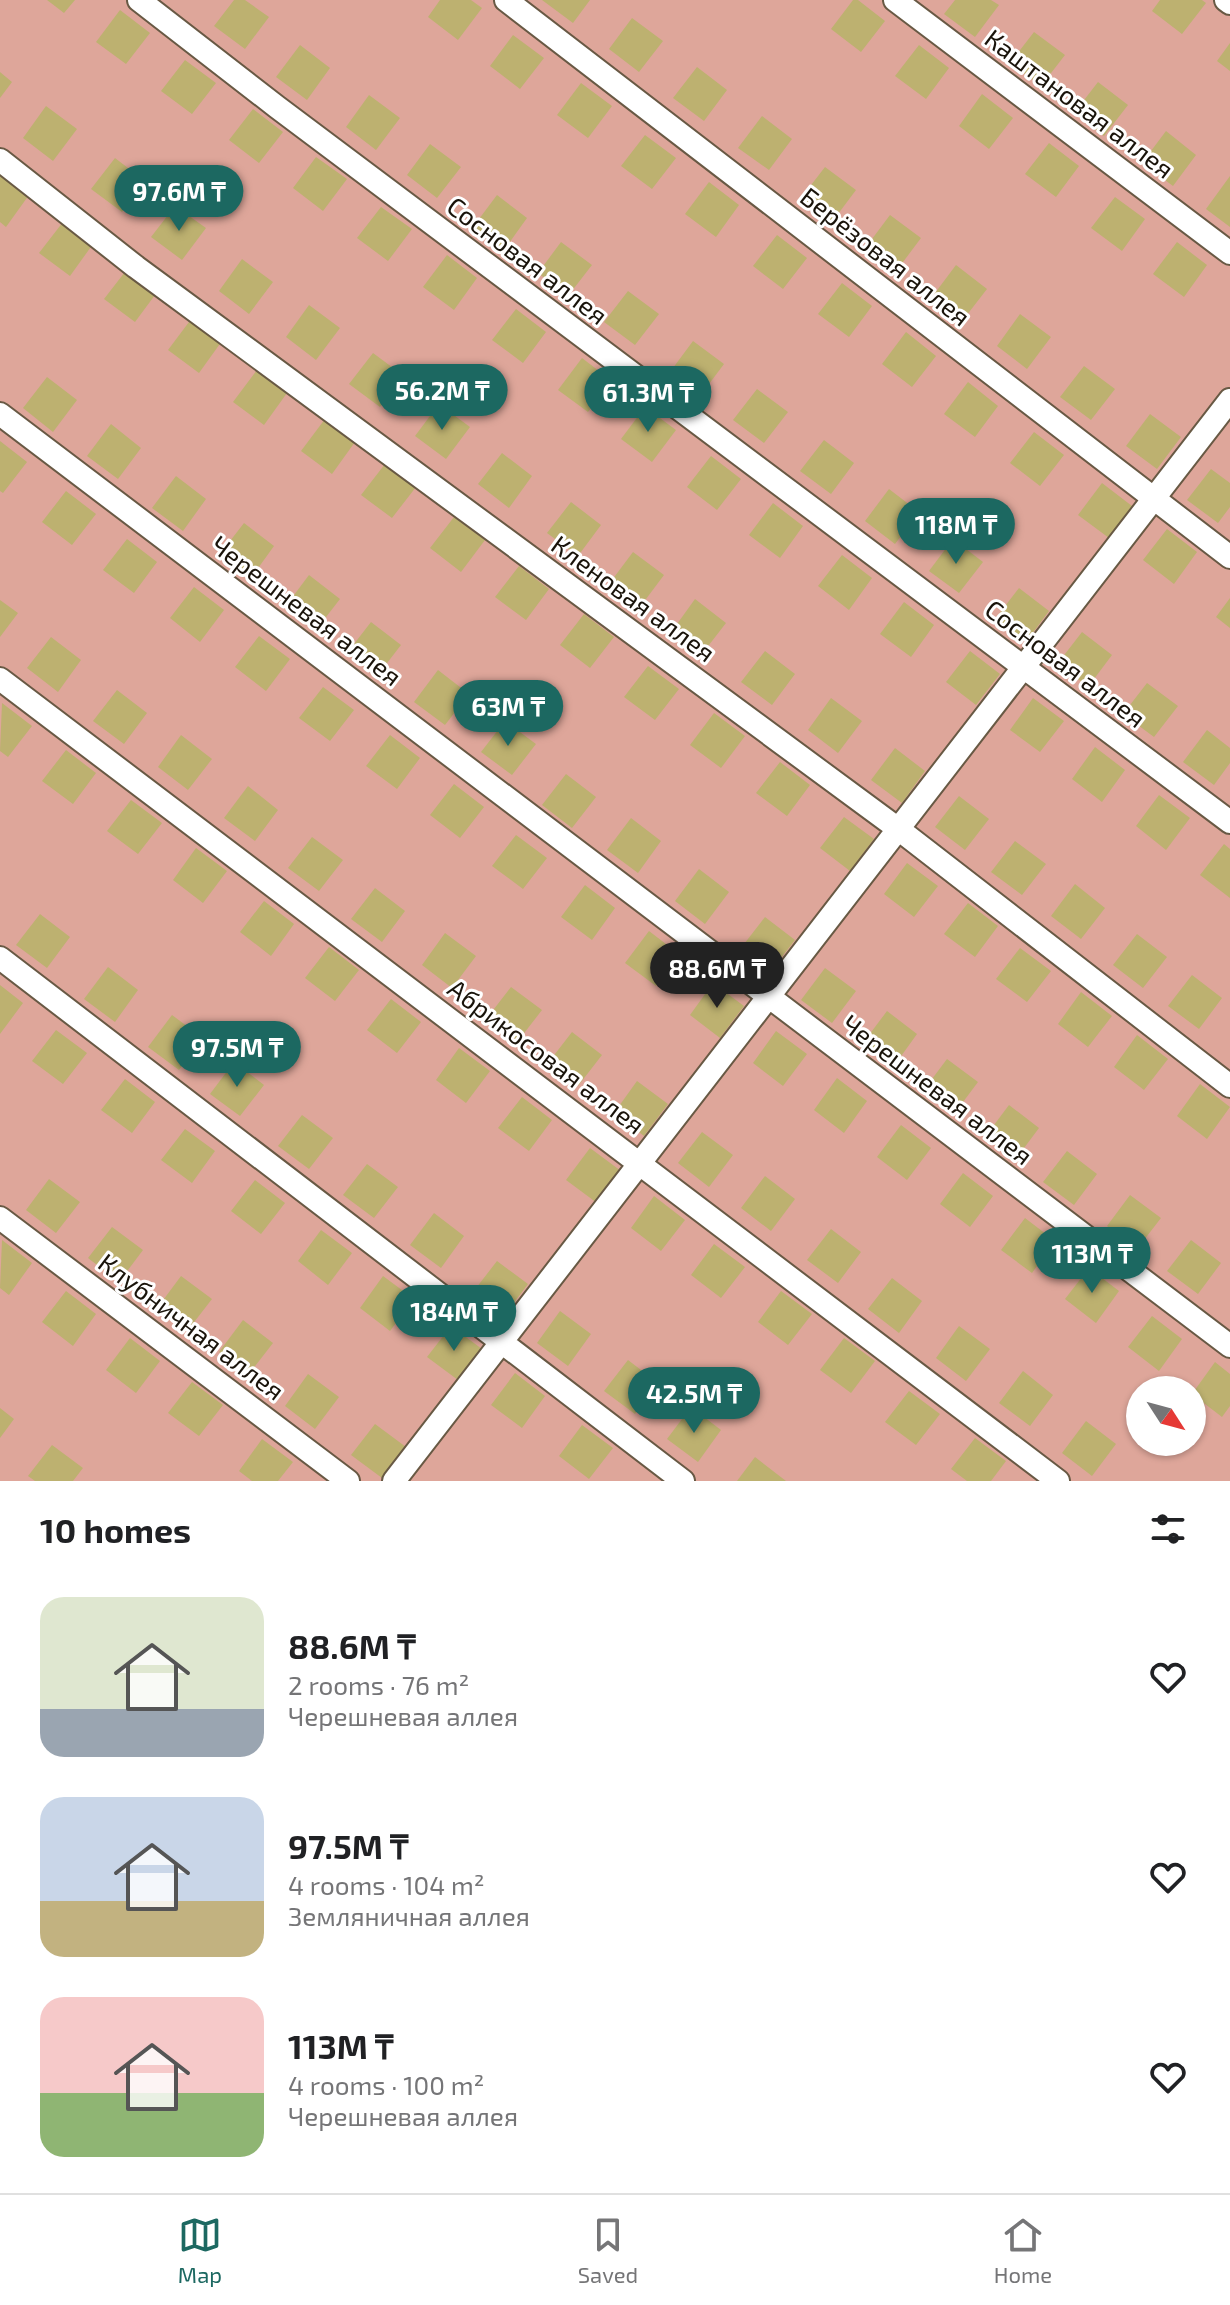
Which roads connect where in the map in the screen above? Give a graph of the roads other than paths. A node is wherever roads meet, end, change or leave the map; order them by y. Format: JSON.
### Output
{"nodes":[{"id":1,"x":139,"y":0,"type":"edge"},
{"id":2,"x":506,"y":0,"type":"edge"},
{"id":3,"x":895,"y":0,"type":"edge"},
{"id":4,"x":0,"y":160,"type":"edge"},
{"id":5,"x":1230,"y":253,"type":"edge"},
{"id":6,"x":1230,"y":400,"type":"edge"},
{"id":7,"x":0,"y":414,"type":"edge"},
{"id":8,"x":1154,"y":499,"type":"junction"},
{"id":9,"x":1230,"y":557,"type":"edge"},
{"id":10,"x":1023,"y":669,"type":"junction"},
{"id":11,"x":0,"y":679,"type":"edge"},
{"id":12,"x":1230,"y":822,"type":"edge"},
{"id":13,"x":897,"y":828,"type":"junction"},
{"id":14,"x":0,"y":958,"type":"edge"},
{"id":15,"x":767,"y":997,"type":"junction"},
{"id":16,"x":1230,"y":1086,"type":"edge"},
{"id":17,"x":641,"y":1164,"type":"junction"},
{"id":18,"x":0,"y":1218,"type":"edge"},
{"id":19,"x":502,"y":1344,"type":"junction"},
{"id":20,"x":1230,"y":1346,"type":"edge"},
{"id":21,"x":348,"y":1481,"type":"edge"},
{"id":22,"x":394,"y":1481,"type":"edge"},
{"id":23,"x":683,"y":1481,"type":"edge"},
{"id":24,"x":1058,"y":1481,"type":"edge"}],
"edges":[{"from":1,"to":10,"type":"street","name":"Сосновая аллея"},
{"from":2,"to":8,"type":"street","name":"Берёзовая аллея"},
{"from":3,"to":5,"type":"street","name":"Каштановая аллея"},
{"from":4,"to":13,"type":"street","name":"Кленовая аллея"},
{"from":6,"to":8,"type":"street"},
{"from":7,"to":15,"type":"street","name":"Черешневая аллея"},
{"from":8,"to":9,"type":"street","name":"Берёзовая аллея"},
{"from":8,"to":10,"type":"street"},
{"from":10,"to":12,"type":"street","name":"Сосновая аллея"},
{"from":10,"to":13,"type":"street"},
{"from":11,"to":17,"type":"street","name":"Абрикосовая аллея"},
{"from":13,"to":15,"type":"street"},
{"from":13,"to":16,"type":"street","name":"Кленовая аллея"},
{"from":14,"to":19,"type":"street"},
{"from":15,"to":17,"type":"street"},
{"from":15,"to":20,"type":"street","name":"Черешневая аллея"},
{"from":17,"to":19,"type":"street"},
{"from":17,"to":24,"type":"street","name":"Абрикосовая аллея"},
{"from":18,"to":21,"type":"street","name":"Клубничная аллея"},
{"from":19,"to":22,"type":"street"},
{"from":19,"to":23,"type":"street"}]}
